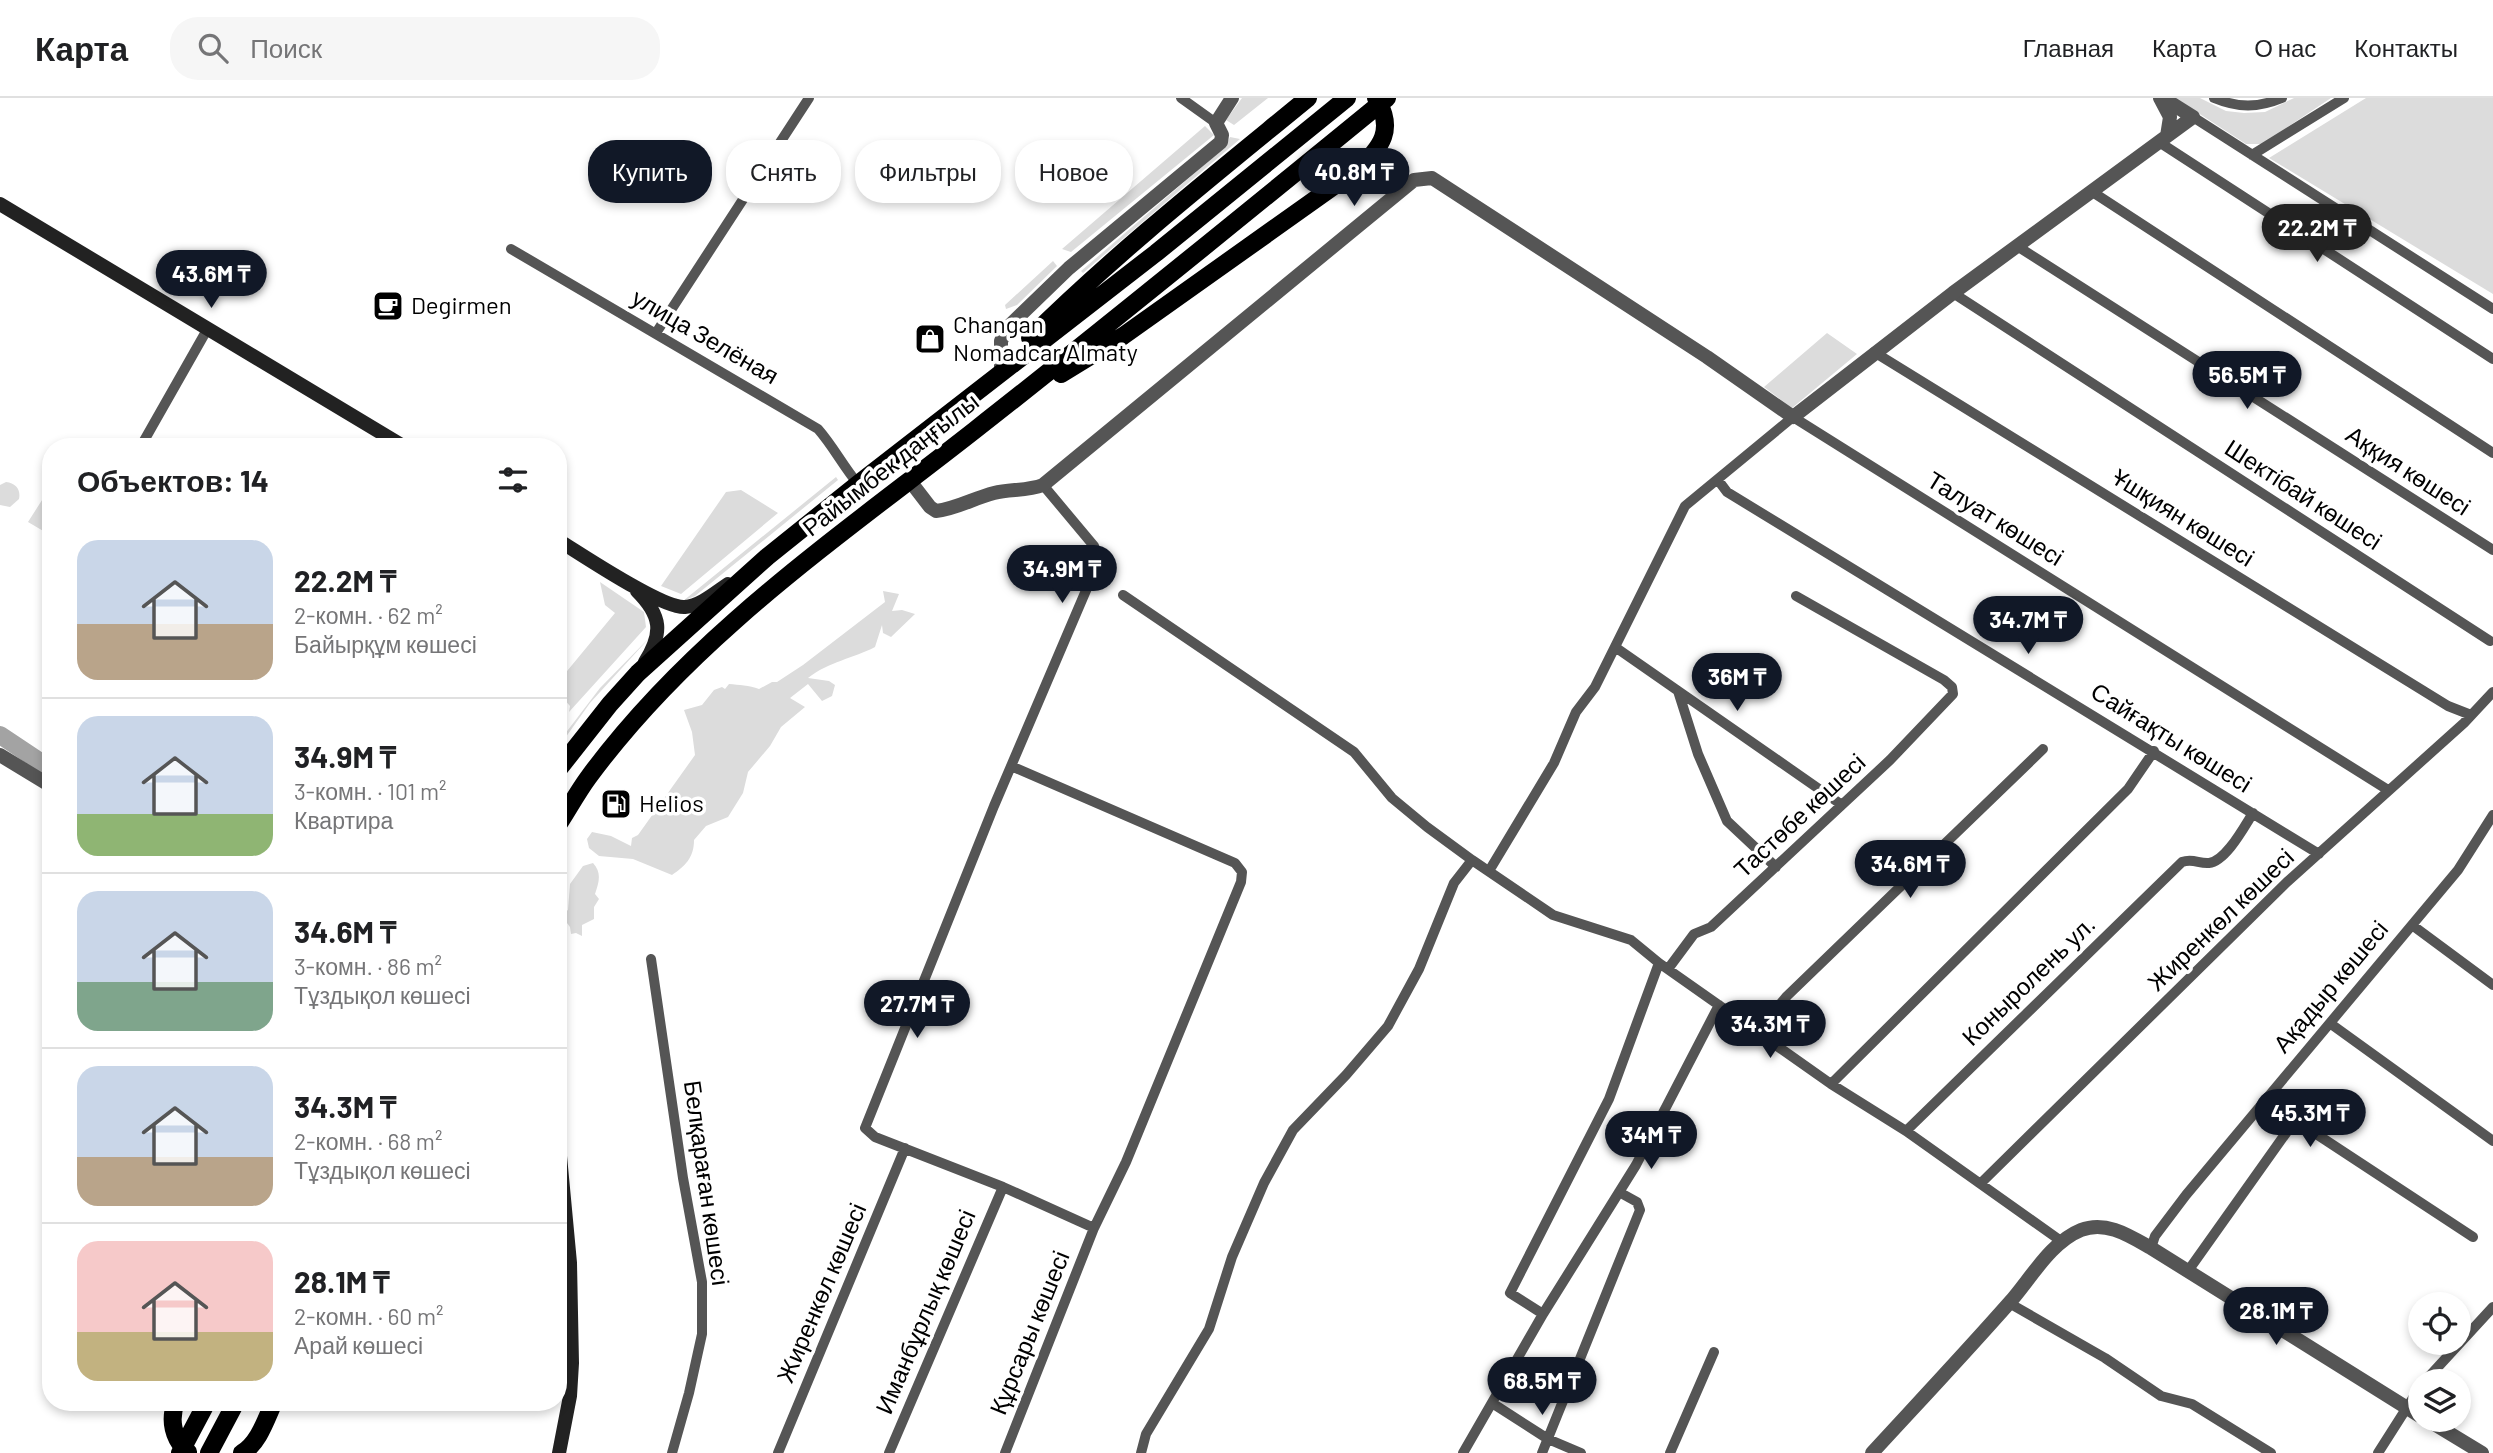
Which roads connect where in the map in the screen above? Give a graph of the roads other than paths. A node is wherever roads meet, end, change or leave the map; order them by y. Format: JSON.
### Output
{"nodes":[{"id":1,"x":809,"y":98,"type":"edge"},
{"id":2,"x":1181,"y":98,"type":"edge"},
{"id":3,"x":1232,"y":98,"type":"edge"},
{"id":4,"x":1308,"y":98,"type":"edge"},
{"id":5,"x":1347,"y":98,"type":"edge"},
{"id":6,"x":1376,"y":98,"type":"edge"},
{"id":7,"x":1387,"y":98,"type":"edge"},
{"id":8,"x":2162,"y":98,"type":"edge"},
{"id":9,"x":2214,"y":98,"type":"edge"},
{"id":10,"x":2283,"y":98,"type":"edge"},
{"id":11,"x":2344,"y":98,"type":"edge"},
{"id":12,"x":2193,"y":117,"type":"junction"},
{"id":13,"x":1216,"y":123,"type":"junction"},
{"id":14,"x":2163,"y":139,"type":"junction"},
{"id":15,"x":2252,"y":155,"type":"junction"},
{"id":16,"x":2091,"y":191,"type":"junction"},
{"id":17,"x":0,"y":204,"type":"edge"},
{"id":18,"x":2017,"y":246,"type":"junction"},
{"id":19,"x":511,"y":249,"type":"dead end"},
{"id":20,"x":1069,"y":268,"type":"junction"},
{"id":21,"x":1084,"y":285,"type":"junction"},
{"id":22,"x":1953,"y":293,"type":"junction"},
{"id":23,"x":2493,"y":309,"type":"edge"},
{"id":24,"x":208,"y":328,"type":"junction"},
{"id":25,"x":656,"y":333,"type":"junction"},
{"id":26,"x":1874,"y":352,"type":"junction"},
{"id":27,"x":2493,"y":359,"type":"edge"},
{"id":28,"x":1001,"y":367,"type":"junction"},
{"id":29,"x":976,"y":391,"type":"junction"},
{"id":30,"x":995,"y":414,"type":"junction"},
{"id":31,"x":1793,"y":417,"type":"junction"},
{"id":32,"x":146,"y":438,"type":"edge"},
{"id":33,"x":390,"y":438,"type":"edge"},
{"id":34,"x":2493,"y":453,"type":"edge"},
{"id":35,"x":1718,"y":480,"type":"junction"},
{"id":36,"x":911,"y":481,"type":"junction"},
{"id":37,"x":858,"y":484,"type":"junction"},
{"id":38,"x":1043,"y":485,"type":"junction"},
{"id":39,"x":567,"y":546,"type":"edge"},
{"id":40,"x":2493,"y":550,"type":"edge"},
{"id":41,"x":767,"y":557,"type":"junction"},
{"id":42,"x":628,"y":583,"type":"junction"},
{"id":43,"x":1123,"y":594,"type":"dead end"},
{"id":44,"x":1796,"y":596,"type":"dead end"},
{"id":45,"x":2490,"y":641,"type":"dead end"},
{"id":46,"x":1615,"y":648,"type":"junction"},
{"id":47,"x":638,"y":673,"type":"junction"},
{"id":48,"x":1678,"y":691,"type":"junction"},
{"id":49,"x":2493,"y":692,"type":"edge"},
{"id":50,"x":2471,"y":715,"type":"junction"},
{"id":51,"x":2043,"y":749,"type":"dead end"},
{"id":52,"x":2154,"y":751,"type":"junction"},
{"id":53,"x":0,"y":755,"type":"edge"},
{"id":54,"x":567,"y":759,"type":"edge"},
{"id":55,"x":1012,"y":766,"type":"junction"},
{"id":56,"x":42,"y":781,"type":"edge"},
{"id":57,"x":2388,"y":790,"type":"junction"},
{"id":58,"x":1842,"y":805,"type":"junction"},
{"id":59,"x":567,"y":811,"type":"edge"},
{"id":60,"x":2253,"y":813,"type":"junction"},
{"id":61,"x":2493,"y":815,"type":"edge"},
{"id":62,"x":2319,"y":854,"type":"junction"},
{"id":63,"x":1472,"y":860,"type":"junction"},
{"id":64,"x":1776,"y":866,"type":"junction"},
{"id":65,"x":1489,"y":871,"type":"junction"},
{"id":66,"x":2412,"y":925,"type":"junction"},
{"id":67,"x":651,"y":959,"type":"dead end"},
{"id":68,"x":1663,"y":966,"type":"junction"},
{"id":69,"x":2493,"y":985,"type":"edge"},
{"id":70,"x":1719,"y":1005,"type":"junction"},
{"id":71,"x":2331,"y":1024,"type":"junction"},
{"id":72,"x":1757,"y":1032,"type":"junction"},
{"id":73,"x":1831,"y":1084,"type":"junction"},
{"id":74,"x":1906,"y":1131,"type":"junction"},
{"id":75,"x":2493,"y":1141,"type":"edge"},
{"id":76,"x":905,"y":1148,"type":"junction"},
{"id":77,"x":1982,"y":1182,"type":"junction"},
{"id":78,"x":1003,"y":1187,"type":"junction"},
{"id":79,"x":1619,"y":1192,"type":"junction"},
{"id":80,"x":1094,"y":1228,"type":"junction"},
{"id":81,"x":567,"y":1232,"type":"edge"},
{"id":82,"x":2473,"y":1237,"type":"dead end"},
{"id":83,"x":2062,"y":1241,"type":"junction"},
{"id":84,"x":2151,"y":1248,"type":"junction"},
{"id":85,"x":2188,"y":1271,"type":"junction"},
{"id":86,"x":2009,"y":1303,"type":"junction"},
{"id":87,"x":2493,"y":1307,"type":"edge"},
{"id":88,"x":1543,"y":1314,"type":"junction"},
{"id":89,"x":1714,"y":1352,"type":"dead end"},
{"id":90,"x":2436,"y":1369,"type":"edge"},
{"id":91,"x":1492,"y":1403,"type":"junction"},
{"id":92,"x":2408,"y":1404,"type":"edge"},
{"id":93,"x":2406,"y":1407,"type":"junction"},
{"id":94,"x":173,"y":1411,"type":"edge"},
{"id":95,"x":202,"y":1411,"type":"edge"},
{"id":96,"x":231,"y":1411,"type":"edge"},
{"id":97,"x":270,"y":1411,"type":"edge"},
{"id":98,"x":2447,"y":1432,"type":"edge"},
{"id":99,"x":1548,"y":1439,"type":"junction"},
{"id":100,"x":180,"y":1453,"type":"edge"},
{"id":101,"x":189,"y":1453,"type":"edge"},
{"id":102,"x":209,"y":1453,"type":"edge"},
{"id":103,"x":242,"y":1453,"type":"edge"},
{"id":104,"x":559,"y":1453,"type":"edge"},
{"id":105,"x":672,"y":1453,"type":"edge"},
{"id":106,"x":778,"y":1453,"type":"edge"},
{"id":107,"x":889,"y":1453,"type":"edge"},
{"id":108,"x":1005,"y":1453,"type":"edge"},
{"id":109,"x":1141,"y":1453,"type":"edge"},
{"id":110,"x":1463,"y":1453,"type":"edge"},
{"id":111,"x":1542,"y":1453,"type":"edge"},
{"id":112,"x":1581,"y":1453,"type":"edge"},
{"id":113,"x":1670,"y":1453,"type":"edge"},
{"id":114,"x":1872,"y":1453,"type":"edge"},
{"id":115,"x":2271,"y":1453,"type":"edge"},
{"id":116,"x":2378,"y":1453,"type":"edge"},
{"id":117,"x":2482,"y":1453,"type":"edge"}],
"edges":[{"from":1,"to":25,"type":"street"},
{"from":2,"to":13,"type":"street"},
{"from":3,"to":13,"type":"street"},
{"from":4,"to":21,"type":"highway"},
{"from":5,"to":29,"type":"highway","name":"Райымбек даңғылы"},
{"from":6,"to":30,"type":"highway"},
{"from":7,"to":30,"type":"highway","name":"Райымбек даңғылы"},
{"from":8,"to":12,"type":"street"},
{"from":8,"to":14,"type":"street"},
{"from":9,"to":10,"type":"street"},
{"from":11,"to":15,"type":"street"},
{"from":12,"to":14,"type":"street"},
{"from":12,"to":15,"type":"street"},
{"from":13,"to":20,"type":"street"},
{"from":14,"to":16,"type":"street"},
{"from":14,"to":27,"type":"street"},
{"from":15,"to":23,"type":"street"},
{"from":16,"to":18,"type":"street"},
{"from":16,"to":34,"type":"street"},
{"from":17,"to":24,"type":"main road"},
{"from":18,"to":22,"type":"street"},
{"from":18,"to":40,"type":"street","name":"Аққия көшесі"},
{"from":19,"to":25,"type":"street","name":"улица Зелёная"},
{"from":20,"to":21,"type":"street"},
{"from":20,"to":28,"type":"street"},
{"from":21,"to":28,"type":"highway"},
{"from":22,"to":26,"type":"street"},
{"from":22,"to":45,"type":"street","name":"Шектібай көшесі"},
{"from":24,"to":32,"type":"street"},
{"from":24,"to":33,"type":"main road"},
{"from":25,"to":37,"type":"street","name":"улица Зелёная"},
{"from":26,"to":31,"type":"street"},
{"from":26,"to":50,"type":"street","name":"Ұшқиян көшесі"},
{"from":28,"to":29,"type":"highway"},
{"from":29,"to":37,"type":"highway","name":"Райымбек даңғылы"},
{"from":30,"to":36,"type":"highway","name":"Райымбек даңғылы"},
{"from":31,"to":35,"type":"street"},
{"from":31,"to":38,"type":"street"},
{"from":31,"to":57,"type":"street","name":"Талуат көшесі"},
{"from":35,"to":46,"type":"street"},
{"from":35,"to":52,"type":"street","name":"Сайғақты көшесі"},
{"from":36,"to":38,"type":"street"},
{"from":36,"to":59,"type":"highway","name":"Райымбек даңғылы"},
{"from":37,"to":41,"type":"highway","name":"Райымбек даңғылы"},
{"from":38,"to":55,"type":"street"},
{"from":39,"to":42,"type":"main road"},
{"from":41,"to":42,"type":"main road"},
{"from":41,"to":47,"type":"highway","name":"Райымбек даңғылы"},
{"from":42,"to":47,"type":"main road"},
{"from":43,"to":63,"type":"street"},
{"from":44,"to":58,"type":"street","name":"Тастөбе көшесі"},
{"from":46,"to":48,"type":"street"},
{"from":46,"to":65,"type":"street"},
{"from":47,"to":54,"type":"highway","name":"Райымбек даңғылы"},
{"from":48,"to":58,"type":"street"},
{"from":48,"to":64,"type":"street"},
{"from":49,"to":50,"type":"street","name":"Жиренкөл көшесі"},
{"from":50,"to":57,"type":"street","name":"Жиренкөл көшесі"},
{"from":51,"to":72,"type":"street"},
{"from":52,"to":60,"type":"street","name":"Сайғақты көшесі"},
{"from":52,"to":73,"type":"street"},
{"from":53,"to":56,"type":"street"},
{"from":55,"to":76,"type":"street"},
{"from":55,"to":80,"type":"street","name":"Құрсары көшесі"},
{"from":57,"to":62,"type":"street","name":"Жиренкөл көшесі"},
{"from":58,"to":64,"type":"street","name":"Тастөбе көшесі"},
{"from":60,"to":62,"type":"street","name":"Сайғақты көшесі"},
{"from":60,"to":74,"type":"street","name":"Коныролень ул."},
{"from":61,"to":66,"type":"street","name":"Ақадыр көшесі"},
{"from":62,"to":77,"type":"street","name":"Жиренкөл көшесі"},
{"from":63,"to":65,"type":"street"},
{"from":63,"to":109,"type":"street"},
{"from":64,"to":68,"type":"street","name":"Тастөбе көшесі"},
{"from":65,"to":68,"type":"street"},
{"from":66,"to":69,"type":"street"},
{"from":66,"to":71,"type":"street","name":"Ақадыр көшесі"},
{"from":67,"to":105,"type":"street","name":"Белқараған көшесі"},
{"from":68,"to":70,"type":"street"},
{"from":68,"to":88,"type":"street","name":"Тастөбе көшесі"},
{"from":70,"to":72,"type":"street"},
{"from":70,"to":79,"type":"street"},
{"from":71,"to":75,"type":"street"},
{"from":71,"to":84,"type":"street","name":"Ақадыр көшесі"},
{"from":72,"to":73,"type":"street"},
{"from":73,"to":74,"type":"street"},
{"from":74,"to":77,"type":"street"},
{"from":76,"to":78,"type":"street"},
{"from":76,"to":106,"type":"street","name":"Жиренкөл көшесі"},
{"from":77,"to":83,"type":"street"},
{"from":78,"to":80,"type":"street"},
{"from":78,"to":107,"type":"street","name":"Иманбұрлық көшесі"},
{"from":79,"to":88,"type":"street"},
{"from":79,"to":99,"type":"street"},
{"from":80,"to":108,"type":"street","name":"Құрсары көшесі"},
{"from":81,"to":104,"type":"main road"},
{"from":82,"to":85,"type":"street"},
{"from":83,"to":84,"type":"street"},
{"from":83,"to":86,"type":"street"},
{"from":84,"to":85,"type":"street"},
{"from":85,"to":93,"type":"street"},
{"from":86,"to":114,"type":"street"},
{"from":86,"to":115,"type":"street"},
{"from":87,"to":90,"type":"street"},
{"from":88,"to":91,"type":"street"},
{"from":89,"to":113,"type":"street"},
{"from":91,"to":99,"type":"street"},
{"from":91,"to":110,"type":"street"},
{"from":92,"to":93,"type":"street"},
{"from":93,"to":116,"type":"street"},
{"from":94,"to":101,"type":"highway"},
{"from":95,"to":100,"type":"highway"},
{"from":96,"to":102,"type":"highway"},
{"from":97,"to":103,"type":"highway"},
{"from":98,"to":117,"type":"street"},
{"from":99,"to":111,"type":"street"},
{"from":99,"to":112,"type":"street"}]}
